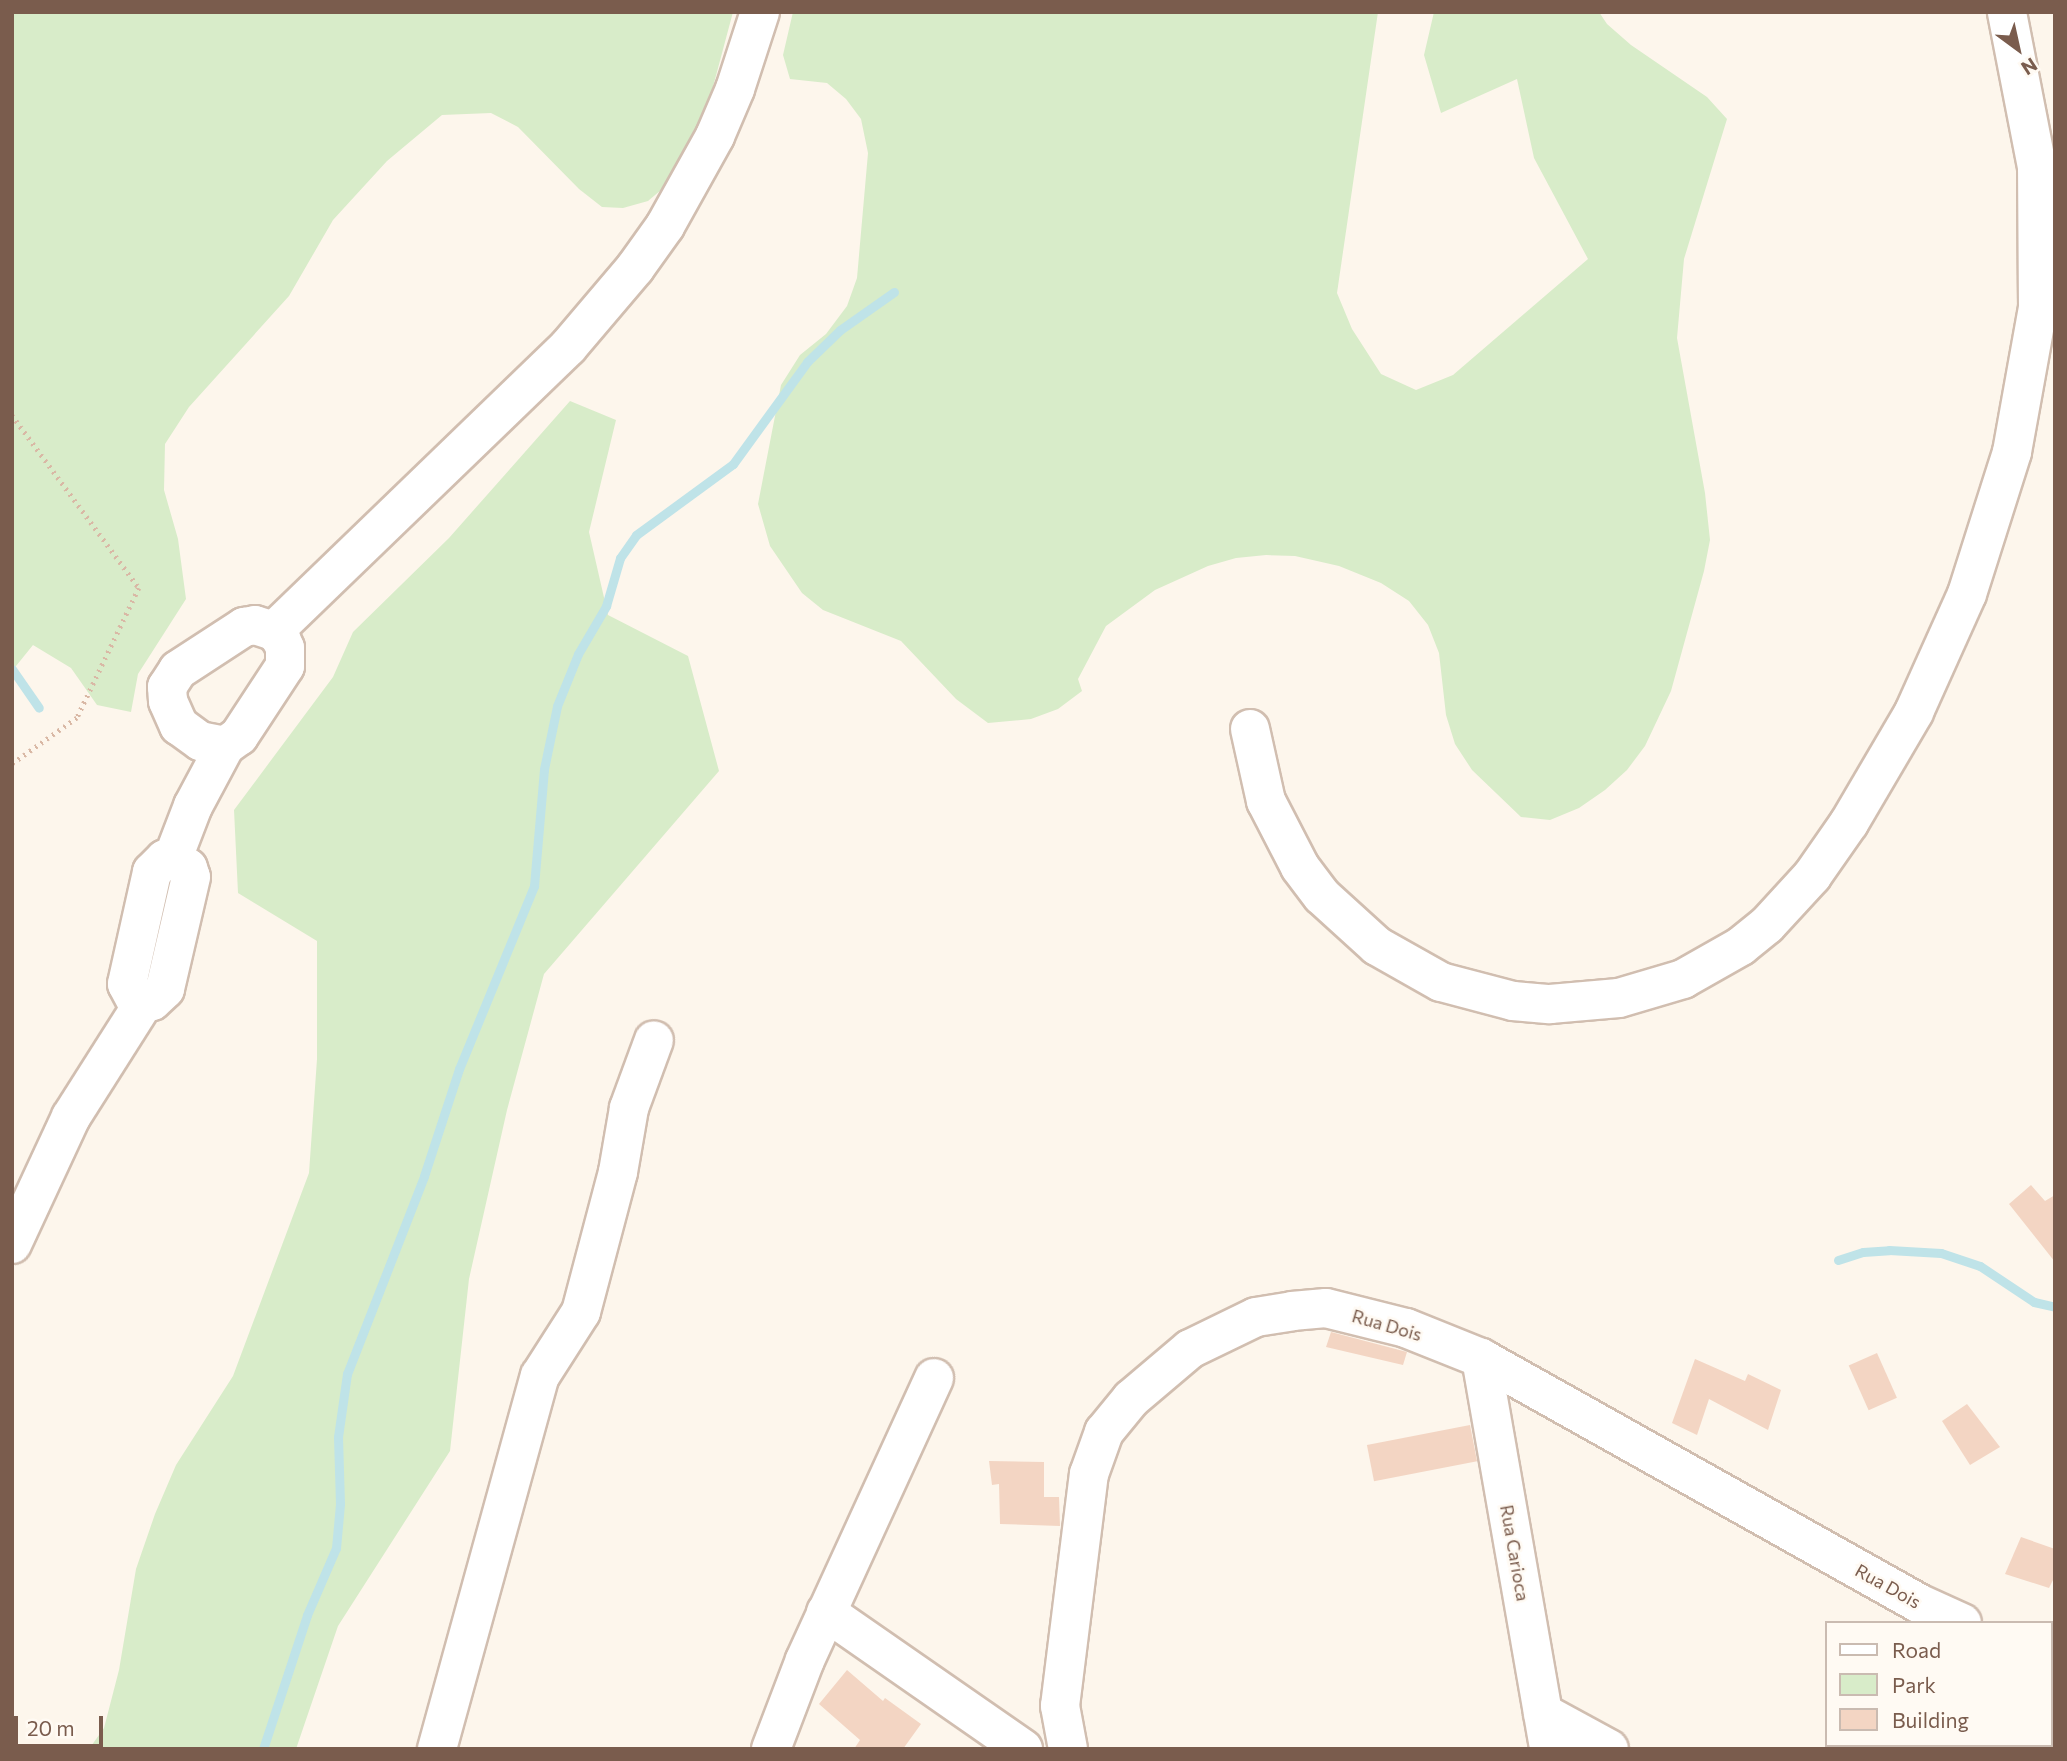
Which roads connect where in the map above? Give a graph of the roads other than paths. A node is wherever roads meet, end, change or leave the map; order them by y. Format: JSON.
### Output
{"nodes":[{"id":1,"x":760,"y":12,"type":"edge"},
{"id":2,"x":2007,"y":12,"type":"edge"},
{"id":3,"x":2046,"y":165,"type":"edge"},
{"id":4,"x":274,"y":631,"type":"junction"},
{"id":5,"x":1250,"y":729,"type":"dead end"},
{"id":6,"x":225,"y":746,"type":"junction"},
{"id":7,"x":654,"y":1040,"type":"dead end"},
{"id":8,"x":12,"y":1244,"type":"edge"},
{"id":9,"x":1481,"y":1358,"type":"junction"},
{"id":10,"x":934,"y":1378,"type":"dead end"},
{"id":11,"x":826,"y":1612,"type":"junction"},
{"id":12,"x":1958,"y":1621,"type":"edge"},
{"id":13,"x":1546,"y":1731,"type":"edge"},
{"id":14,"x":437,"y":1749,"type":"edge"},
{"id":15,"x":771,"y":1749,"type":"edge"},
{"id":16,"x":1023,"y":1749,"type":"edge"},
{"id":17,"x":1068,"y":1749,"type":"edge"},
{"id":18,"x":1609,"y":1749,"type":"edge"}],
"edges":[{"from":1,"to":4,"type":"street"},
{"from":2,"to":3,"type":"street"},
{"from":3,"to":5,"type":"street"},
{"from":4,"to":6,"type":"street"},
{"from":4,"to":6,"type":"street"},
{"from":6,"to":8,"type":"street"},
{"from":7,"to":14,"type":"street"},
{"from":9,"to":12,"type":"street","name":"Rua Dois"},
{"from":9,"to":13,"type":"street","name":"Rua Carioca"},
{"from":9,"to":17,"type":"street","name":"Rua Dois"},
{"from":10,"to":11,"type":"street"},
{"from":11,"to":15,"type":"street"},
{"from":11,"to":16,"type":"street"},
{"from":13,"to":18,"type":"street"}]}
